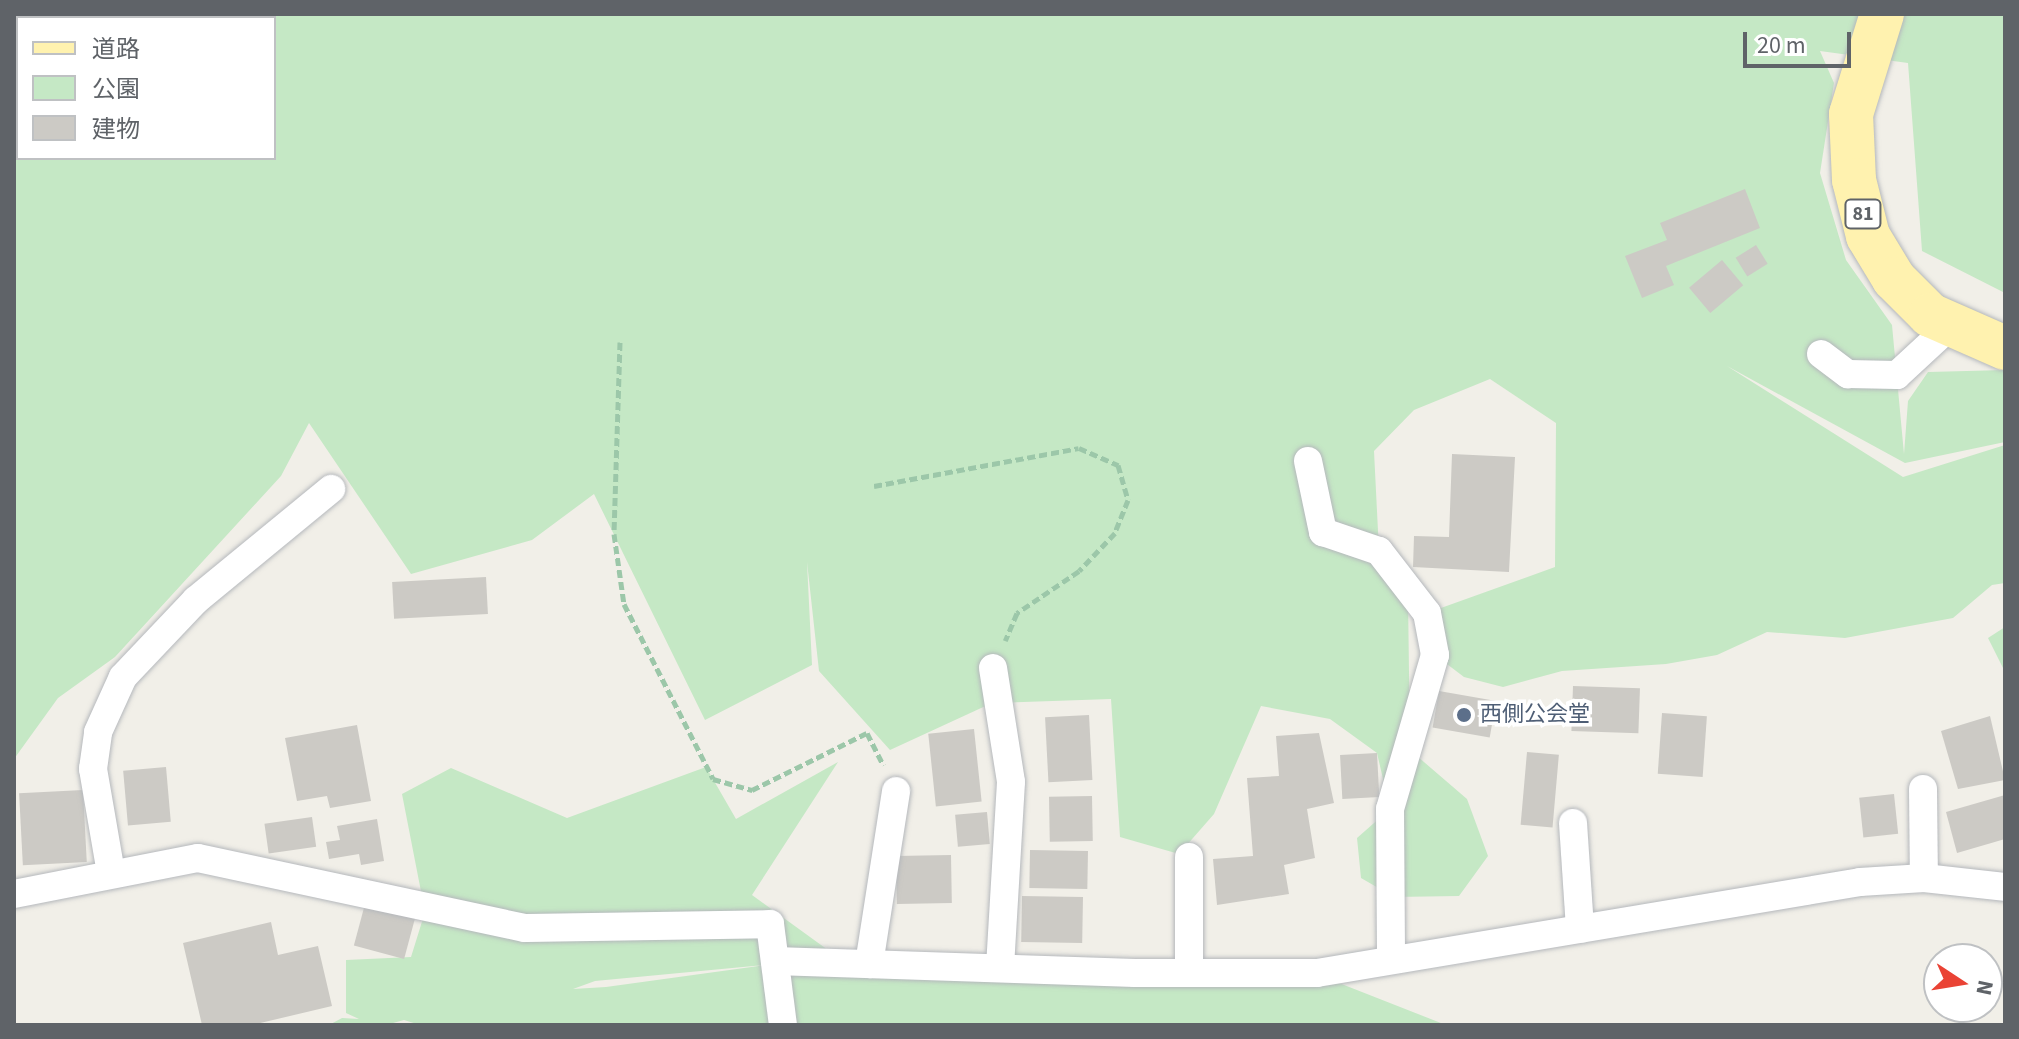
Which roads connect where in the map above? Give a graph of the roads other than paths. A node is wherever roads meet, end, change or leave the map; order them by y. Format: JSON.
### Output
{"nodes":[{"id":1,"x":1882,"y":14,"type":"edge"},
{"id":2,"x":1951,"y":325,"type":"junction"},
{"id":3,"x":2005,"y":348,"type":"edge"},
{"id":4,"x":1821,"y":354,"type":"dead end"},
{"id":5,"x":1308,"y":461,"type":"dead end"},
{"id":6,"x":331,"y":489,"type":"dead end"},
{"id":7,"x":993,"y":668,"type":"road end"},
{"id":8,"x":1923,"y":789,"type":"dead end"},
{"id":9,"x":896,"y":791,"type":"road end"},
{"id":10,"x":1573,"y":823,"type":"dead end"},
{"id":11,"x":1189,"y":857,"type":"dead end"},
{"id":12,"x":111,"y":873,"type":"junction"},
{"id":13,"x":1924,"y":878,"type":"junction"},
{"id":14,"x":2005,"y":887,"type":"edge"},
{"id":15,"x":14,"y":894,"type":"edge"},
{"id":16,"x":1580,"y":929,"type":"junction"},
{"id":17,"x":1391,"y":960,"type":"junction"},
{"id":18,"x":775,"y":961,"type":"junction"},
{"id":19,"x":869,"y":964,"type":"junction"},
{"id":20,"x":1000,"y":968,"type":"junction"},
{"id":21,"x":1189,"y":971,"type":"junction"},
{"id":22,"x":783,"y":1025,"type":"edge"}],
"edges":[{"from":1,"to":2,"type":"main road","number":"81"},
{"from":2,"to":3,"type":"main road","number":"81"},
{"from":2,"to":4,"type":"street"},
{"from":5,"to":17,"type":"street"},
{"from":6,"to":12,"type":"street"},
{"from":7,"to":20,"type":"street"},
{"from":8,"to":13,"type":"street"},
{"from":9,"to":19,"type":"street"},
{"from":10,"to":16,"type":"street"},
{"from":11,"to":21,"type":"street"},
{"from":12,"to":15,"type":"street"},
{"from":12,"to":18,"type":"street"},
{"from":13,"to":14,"type":"street"},
{"from":13,"to":16,"type":"street"},
{"from":16,"to":17,"type":"street"},
{"from":17,"to":21,"type":"street"},
{"from":18,"to":19,"type":"street"},
{"from":18,"to":22,"type":"street"},
{"from":19,"to":20,"type":"street"},
{"from":20,"to":21,"type":"street"}]}
